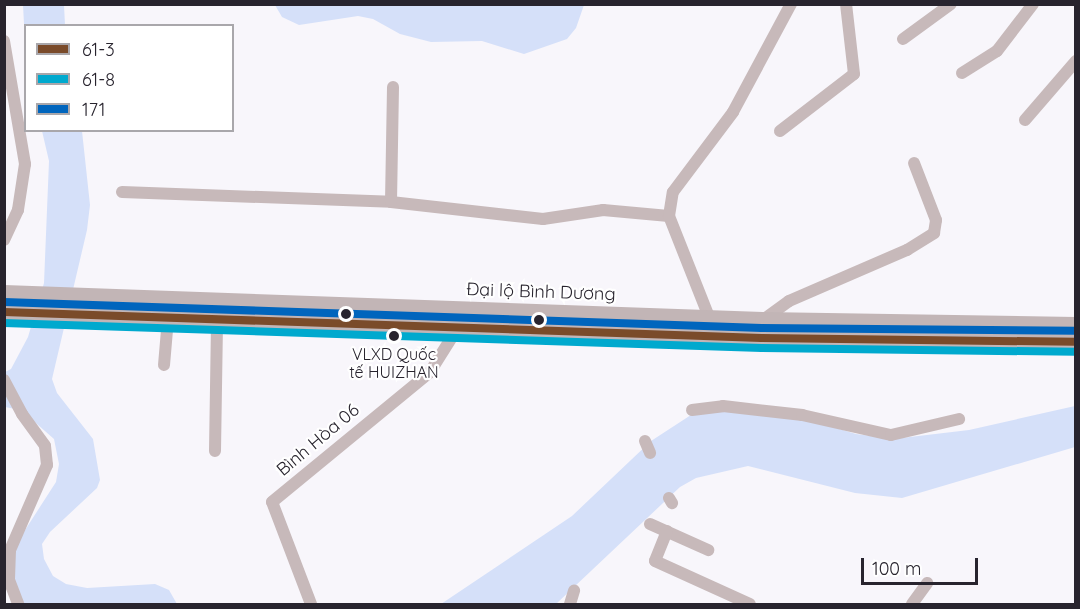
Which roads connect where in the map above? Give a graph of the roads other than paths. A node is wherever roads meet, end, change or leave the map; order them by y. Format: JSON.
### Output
{"nodes":[{"id":1,"x":791,"y":4,"type":"edge"},
{"id":2,"x":846,"y":4,"type":"edge"},
{"id":3,"x":951,"y":4,"type":"edge"},
{"id":4,"x":1033,"y":4,"type":"edge"},
{"id":5,"x":903,"y":39,"type":"dead end"},
{"id":6,"x":4,"y":41,"type":"edge"},
{"id":7,"x":1073,"y":69,"type":"edge"},
{"id":8,"x":963,"y":74,"type":"dead end"},
{"id":9,"x":393,"y":87,"type":"dead end"},
{"id":10,"x":1025,"y":120,"type":"dead end"},
{"id":11,"x":780,"y":131,"type":"dead end"},
{"id":12,"x":914,"y":163,"type":"dead end"},
{"id":13,"x":122,"y":192,"type":"dead end"},
{"id":14,"x":391,"y":202,"type":"junction"},
{"id":15,"x":669,"y":216,"type":"junction"},
{"id":16,"x":4,"y":240,"type":"edge"},
{"id":17,"x":4,"y":293,"type":"edge"},
{"id":18,"x":278,"y":303,"type":"junction"},
{"id":19,"x":104,"y":306,"type":"junction"},
{"id":20,"x":435,"y":308,"type":"junction"},
{"id":21,"x":4,"y":312,"type":"edge"},
{"id":22,"x":709,"y":317,"type":"junction"},
{"id":23,"x":168,"y":318,"type":"junction"},
{"id":24,"x":217,"y":319,"type":"junction"},
{"id":25,"x":763,"y":320,"type":"junction"},
{"id":26,"x":279,"y":321,"type":"junction"},
{"id":27,"x":1076,"y":325,"type":"edge"},
{"id":28,"x":436,"y":326,"type":"junction"},
{"id":29,"x":459,"y":326,"type":"junction"},
{"id":30,"x":762,"y":338,"type":"junction"},
{"id":31,"x":1076,"y":342,"type":"edge"},
{"id":32,"x":164,"y":365,"type":"dead end"},
{"id":33,"x":4,"y":380,"type":"edge"},
{"id":34,"x":692,"y":410,"type":"dead end"},
{"id":35,"x":959,"y":419,"type":"dead end"},
{"id":36,"x":645,"y":441,"type":"dead end"},
{"id":37,"x":216,"y":451,"type":"dead end"},
{"id":38,"x":650,"y":453,"type":"dead end"},
{"id":39,"x":650,"y":524,"type":"dead end"},
{"id":40,"x":667,"y":531,"type":"junction"},
{"id":41,"x":708,"y":550,"type":"dead end"},
{"id":42,"x":927,"y":583,"type":"dead end"},
{"id":43,"x":574,"y":591,"type":"dead end"},
{"id":44,"x":917,"y":602,"type":"edge"},
{"id":45,"x":18,"y":604,"type":"edge"},
{"id":46,"x":311,"y":604,"type":"edge"},
{"id":47,"x":570,"y":604,"type":"edge"},
{"id":48,"x":750,"y":604,"type":"edge"}],
"edges":[{"from":1,"to":15,"type":"street"},
{"from":2,"to":11,"type":"street"},
{"from":3,"to":5,"type":"street"},
{"from":4,"to":8,"type":"street"},
{"from":6,"to":16,"type":"street"},
{"from":7,"to":10,"type":"street"},
{"from":9,"to":14,"type":"street"},
{"from":12,"to":25,"type":"street"},
{"from":13,"to":14,"type":"street"},
{"from":14,"to":15,"type":"street"},
{"from":15,"to":22,"type":"street"},
{"from":17,"to":19,"type":"highway","name":"Đại lộ Bình Dương"},
{"from":18,"to":19,"type":"highway","name":"Đại lộ Bình Dương"},
{"from":18,"to":20,"type":"highway","name":"Đại lộ Bình Dương"},
{"from":18,"to":26,"type":"highway"},
{"from":19,"to":21,"type":"highway","name":"Đại lộ Bình Dương"},
{"from":19,"to":23,"type":"highway","name":"Đại lộ Bình Dương"},
{"from":20,"to":22,"type":"highway","name":"Đại lộ Bình Dương"},
{"from":20,"to":28,"type":"highway"},
{"from":22,"to":25,"type":"highway","name":"Đại lộ Bình Dương"},
{"from":23,"to":24,"type":"highway","name":"Đại lộ Bình Dương"},
{"from":23,"to":32,"type":"street"},
{"from":24,"to":26,"type":"highway","name":"Đại lộ Bình Dương"},
{"from":24,"to":37,"type":"street"},
{"from":25,"to":27,"type":"highway","name":"Đại lộ Bình Dương"},
{"from":25,"to":30,"type":"highway"},
{"from":26,"to":28,"type":"highway","name":"Đại lộ Bình Dương"},
{"from":28,"to":29,"type":"highway","name":"Đại lộ Bình Dương"},
{"from":29,"to":30,"type":"highway","name":"Đại lộ Bình Dương"},
{"from":29,"to":46,"type":"street","name":"Bình Hòa 06"},
{"from":30,"to":31,"type":"highway","name":"Đại lộ Bình Dương"},
{"from":33,"to":45,"type":"street"},
{"from":34,"to":35,"type":"street"},
{"from":36,"to":38,"type":"street"},
{"from":39,"to":40,"type":"street"},
{"from":40,"to":41,"type":"street"},
{"from":40,"to":48,"type":"street"},
{"from":42,"to":44,"type":"street"},
{"from":43,"to":47,"type":"street"}]}
